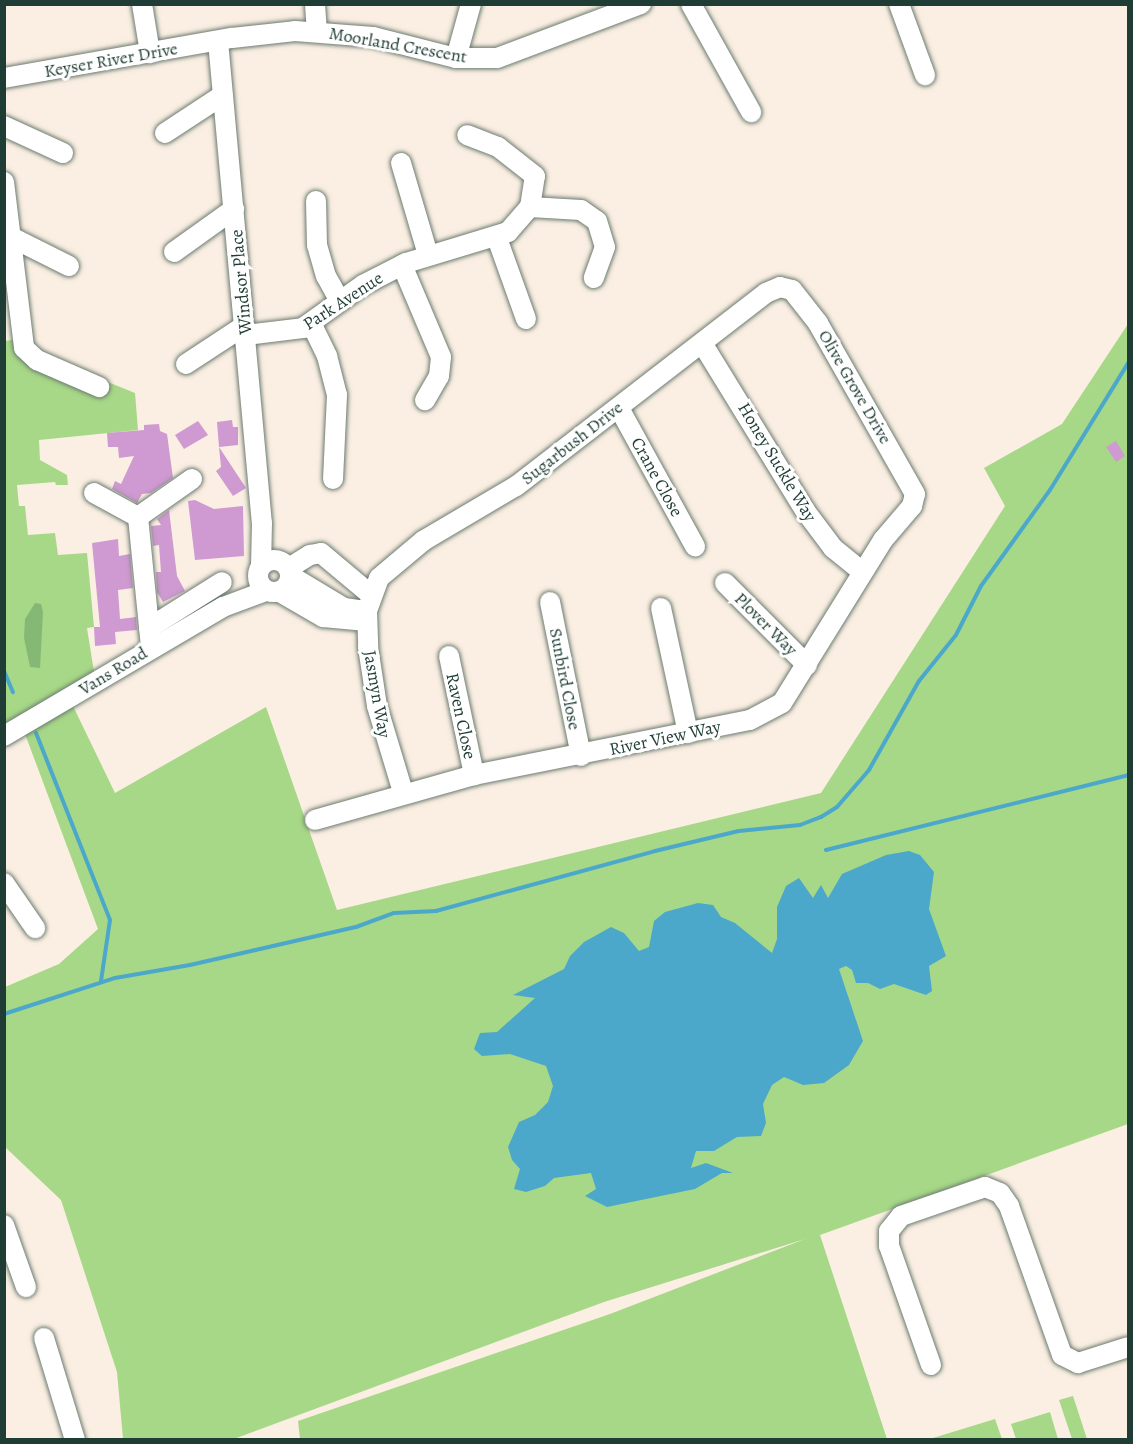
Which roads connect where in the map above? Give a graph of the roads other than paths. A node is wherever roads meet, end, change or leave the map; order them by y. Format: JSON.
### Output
{"nodes":[{"id":1,"x":142,"y":4,"type":"edge"},
{"id":2,"x":315,"y":4,"type":"edge"},
{"id":3,"x":471,"y":4,"type":"edge"},
{"id":4,"x":641,"y":4,"type":"edge"},
{"id":5,"x":691,"y":4,"type":"edge"},
{"id":6,"x":899,"y":4,"type":"edge"},
{"id":7,"x":317,"y":31,"type":"junction"},
{"id":8,"x":218,"y":41,"type":"junction"},
{"id":9,"x":150,"y":53,"type":"junction"},
{"id":10,"x":456,"y":58,"type":"junction"},
{"id":11,"x":925,"y":75,"type":"dead end"},
{"id":12,"x":4,"y":78,"type":"edge"},
{"id":13,"x":223,"y":95,"type":"junction"},
{"id":14,"x":751,"y":112,"type":"dead end"},
{"id":15,"x":4,"y":126,"type":"edge"},
{"id":16,"x":165,"y":133,"type":"dead end"},
{"id":17,"x":467,"y":135,"type":"dead end"},
{"id":18,"x":63,"y":153,"type":"dead end"},
{"id":19,"x":401,"y":163,"type":"dead end"},
{"id":20,"x":4,"y":182,"type":"edge"},
{"id":21,"x":316,"y":201,"type":"dead end"},
{"id":22,"x":530,"y":207,"type":"junction"},
{"id":23,"x":234,"y":209,"type":"junction"},
{"id":24,"x":497,"y":238,"type":"junction"},
{"id":25,"x":8,"y":249,"type":"edge"},
{"id":26,"x":174,"y":252,"type":"dead end"},
{"id":27,"x":428,"y":255,"type":"junction"},
{"id":28,"x":402,"y":264,"type":"junction"},
{"id":29,"x":69,"y":266,"type":"dead end"},
{"id":30,"x":594,"y":278,"type":"dead end"},
{"id":31,"x":774,"y":288,"type":"joint"},
{"id":32,"x":340,"y":301,"type":"junction"},
{"id":33,"x":526,"y":319,"type":"dead end"},
{"id":34,"x":311,"y":323,"type":"junction"},
{"id":35,"x":245,"y":330,"type":"junction"},
{"id":36,"x":702,"y":343,"type":"junction"},
{"id":37,"x":186,"y":364,"type":"dead end"},
{"id":38,"x":99,"y":387,"type":"dead end"},
{"id":39,"x":425,"y":400,"type":"dead end"},
{"id":40,"x":619,"y":408,"type":"junction"},
{"id":41,"x":192,"y":479,"type":"dead end"},
{"id":42,"x":333,"y":479,"type":"dead end"},
{"id":43,"x":94,"y":493,"type":"dead end"},
{"id":44,"x":912,"y":506,"type":"joint"},
{"id":45,"x":138,"y":517,"type":"junction"},
{"id":46,"x":695,"y":546,"type":"dead end"},
{"id":47,"x":863,"y":572,"type":"junction"},
{"id":48,"x":275,"y":576,"type":"junction"},
{"id":49,"x":222,"y":582,"type":"dead end"},
{"id":50,"x":725,"y":584,"type":"dead end"},
{"id":51,"x":550,"y":602,"type":"dead end"},
{"id":52,"x":661,"y":608,"type":"dead end"},
{"id":53,"x":368,"y":609,"type":"junction"},
{"id":54,"x":149,"y":628,"type":"junction"},
{"id":55,"x":150,"y":648,"type":"junction"},
{"id":56,"x":449,"y":656,"type":"dead end"},
{"id":57,"x":807,"y":665,"type":"junction"},
{"id":58,"x":688,"y":734,"type":"junction"},
{"id":59,"x":4,"y":736,"type":"edge"},
{"id":60,"x":581,"y":756,"type":"junction"},
{"id":61,"x":474,"y":775,"type":"junction"},
{"id":62,"x":403,"y":792,"type":"junction"},
{"id":63,"x":315,"y":820,"type":"dead end"},
{"id":64,"x":4,"y":883,"type":"edge"},
{"id":65,"x":35,"y":928,"type":"dead end"},
{"id":66,"x":4,"y":1226,"type":"edge"},
{"id":67,"x":26,"y":1287,"type":"dead end"},
{"id":68,"x":44,"y":1338,"type":"dead end"},
{"id":69,"x":1128,"y":1347,"type":"edge"},
{"id":70,"x":931,"y":1365,"type":"dead end"},
{"id":71,"x":75,"y":1440,"type":"edge"}],
"edges":[{"from":1,"to":9,"type":"street"},
{"from":2,"to":7,"type":"street"},
{"from":3,"to":10,"type":"street"},
{"from":4,"to":10,"type":"street","name":"Moorland Crescent"},
{"from":5,"to":14,"type":"street"},
{"from":6,"to":11,"type":"street"},
{"from":7,"to":8,"type":"street","name":"Moorland Crescent"},
{"from":7,"to":10,"type":"street","name":"Moorland Crescent"},
{"from":8,"to":9,"type":"street","name":"Keyser River Drive"},
{"from":8,"to":13,"type":"street","name":"Windsor Place"},
{"from":9,"to":12,"type":"street","name":"Keyser River Drive"},
{"from":13,"to":16,"type":"street"},
{"from":13,"to":23,"type":"street","name":"Windsor Place"},
{"from":15,"to":18,"type":"street"},
{"from":17,"to":22,"type":"street"},
{"from":19,"to":27,"type":"street"},
{"from":20,"to":25,"type":"street"},
{"from":21,"to":32,"type":"street"},
{"from":22,"to":24,"type":"street","name":"Park Avenue"},
{"from":22,"to":30,"type":"street"},
{"from":23,"to":26,"type":"street"},
{"from":23,"to":35,"type":"street","name":"Windsor Place"},
{"from":24,"to":27,"type":"street","name":"Park Avenue"},
{"from":24,"to":33,"type":"street"},
{"from":25,"to":29,"type":"street"},
{"from":25,"to":38,"type":"street"},
{"from":27,"to":28,"type":"street","name":"Park Avenue"},
{"from":28,"to":32,"type":"street","name":"Park Avenue"},
{"from":28,"to":39,"type":"street"},
{"from":31,"to":36,"type":"street","name":"Sugarbush Drive"},
{"from":31,"to":44,"type":"street","name":"Olive Grove Drive"},
{"from":32,"to":34,"type":"street","name":"Park Avenue"},
{"from":34,"to":35,"type":"street","name":"Park Avenue"},
{"from":34,"to":42,"type":"street"},
{"from":35,"to":37,"type":"street"},
{"from":35,"to":48,"type":"street","name":"Windsor Place"},
{"from":36,"to":40,"type":"street","name":"Sugarbush Drive"},
{"from":36,"to":47,"type":"street","name":"Honey Suckle Way"},
{"from":40,"to":46,"type":"street","name":"Crane Close"},
{"from":40,"to":53,"type":"street","name":"Sugarbush Drive"},
{"from":41,"to":45,"type":"street"},
{"from":43,"to":45,"type":"street"},
{"from":44,"to":47,"type":"street","name":"River View Way"},
{"from":45,"to":54,"type":"street"},
{"from":47,"to":57,"type":"street","name":"River View Way"},
{"from":48,"to":53,"type":"street"},
{"from":48,"to":53,"type":"street","name":"Vans Road"},
{"from":48,"to":55,"type":"street","name":"Vans Road"},
{"from":49,"to":54,"type":"street"},
{"from":50,"to":57,"type":"street","name":"Plover Way"},
{"from":51,"to":60,"type":"street","name":"Sunbird Close"},
{"from":52,"to":58,"type":"street"},
{"from":53,"to":62,"type":"street","name":"Jasmyn Way"},
{"from":54,"to":55,"type":"street"},
{"from":55,"to":59,"type":"street","name":"Vans Road"},
{"from":56,"to":61,"type":"street","name":"Raven Close"},
{"from":57,"to":58,"type":"street","name":"River View Way"},
{"from":58,"to":60,"type":"street","name":"River View Way"},
{"from":60,"to":61,"type":"street","name":"River View Way"},
{"from":61,"to":62,"type":"street","name":"River View Way"},
{"from":62,"to":63,"type":"street","name":"River View Way"},
{"from":64,"to":65,"type":"street"},
{"from":66,"to":67,"type":"street"},
{"from":68,"to":71,"type":"street"},
{"from":69,"to":70,"type":"street"}]}
